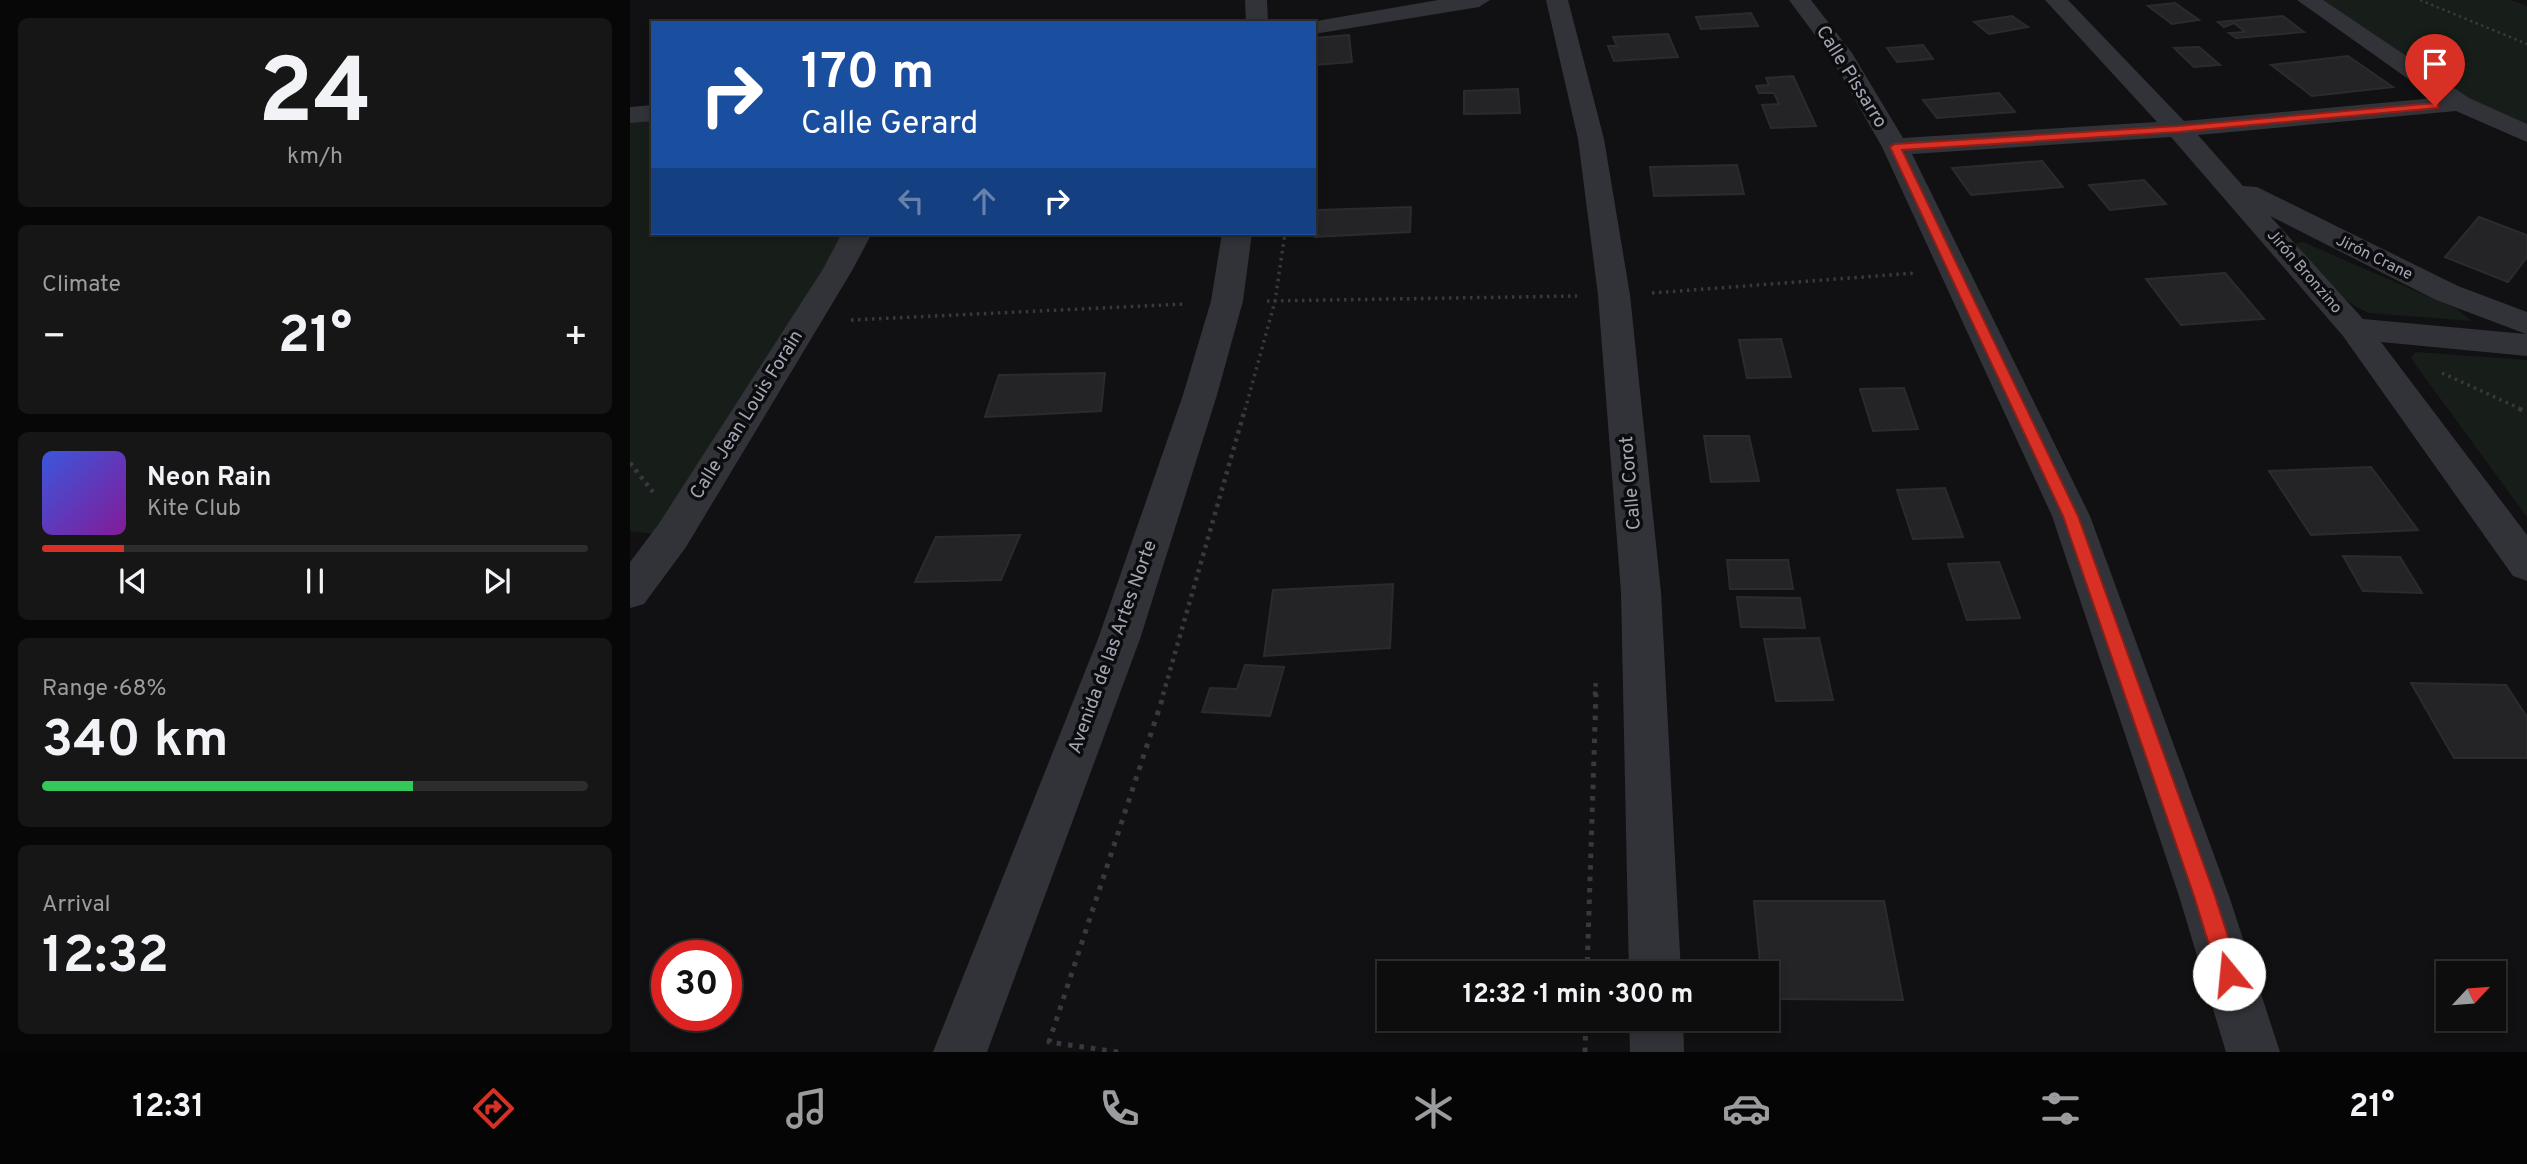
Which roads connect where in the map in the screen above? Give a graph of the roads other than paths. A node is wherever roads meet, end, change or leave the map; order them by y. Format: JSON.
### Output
{"nodes":[{"id":1,"x":1256,"y":0,"type":"edge"},
{"id":2,"x":1479,"y":0,"type":"edge"},
{"id":3,"x":1556,"y":0,"type":"edge"},
{"id":4,"x":1800,"y":0,"type":"edge"},
{"id":5,"x":2056,"y":0,"type":"edge"},
{"id":6,"x":2308,"y":0,"type":"edge"},
{"id":7,"x":1257,"y":21,"type":"edge"},
{"id":8,"x":1316,"y":27,"type":"edge"},
{"id":9,"x":2460,"y":103,"type":"junction"},
{"id":10,"x":651,"y":113,"type":"edge"},
{"id":11,"x":630,"y":115,"type":"edge"},
{"id":12,"x":2178,"y":129,"type":"junction"},
{"id":13,"x":2527,"y":134,"type":"edge"},
{"id":14,"x":1895,"y":147,"type":"junction"},
{"id":15,"x":2225,"y":181,"type":"junction"},
{"id":16,"x":856,"y":235,"type":"edge"},
{"id":17,"x":1237,"y":235,"type":"edge"},
{"id":18,"x":2527,"y":324,"type":"edge"},
{"id":19,"x":2354,"y":329,"type":"junction"},
{"id":20,"x":2527,"y":345,"type":"edge"},
{"id":21,"x":649,"y":540,"type":"edge"},
{"id":22,"x":2527,"y":565,"type":"edge"},
{"id":23,"x":630,"y":592,"type":"edge"},
{"id":24,"x":1656,"y":961,"type":"edge"},
{"id":25,"x":1656,"y":1031,"type":"edge"},
{"id":26,"x":960,"y":1052,"type":"edge"},
{"id":27,"x":1657,"y":1052,"type":"edge"},
{"id":28,"x":2253,"y":1052,"type":"edge"}],
"edges":[{"from":1,"to":7,"type":"street"},
{"from":2,"to":8,"type":"street"},
{"from":3,"to":24,"type":"street","name":"Calle Corot"},
{"from":4,"to":14,"type":"street","name":"Calle Pissarro"},
{"from":5,"to":12,"type":"street","name":"Jirón Bronzino"},
{"from":6,"to":9,"type":"street"},
{"from":9,"to":12,"type":"street"},
{"from":9,"to":13,"type":"street"},
{"from":10,"to":11,"type":"street"},
{"from":12,"to":14,"type":"street"},
{"from":12,"to":15,"type":"street","name":"Jirón Bronzino"},
{"from":14,"to":28,"type":"street","name":"Calle Pissarro"},
{"from":15,"to":18,"type":"street","name":"Jirón Crane"},
{"from":15,"to":19,"type":"street","name":"Jirón Bronzino"},
{"from":16,"to":21,"type":"street","name":"Calle Jean Louis Forain"},
{"from":17,"to":26,"type":"street","name":"Avenida de las Artes Norte"},
{"from":19,"to":20,"type":"street"},
{"from":19,"to":22,"type":"street","name":"Jirón Bronzino"},
{"from":21,"to":23,"type":"street","name":"Calle Jean Louis Forain"},
{"from":25,"to":27,"type":"street"}]}
